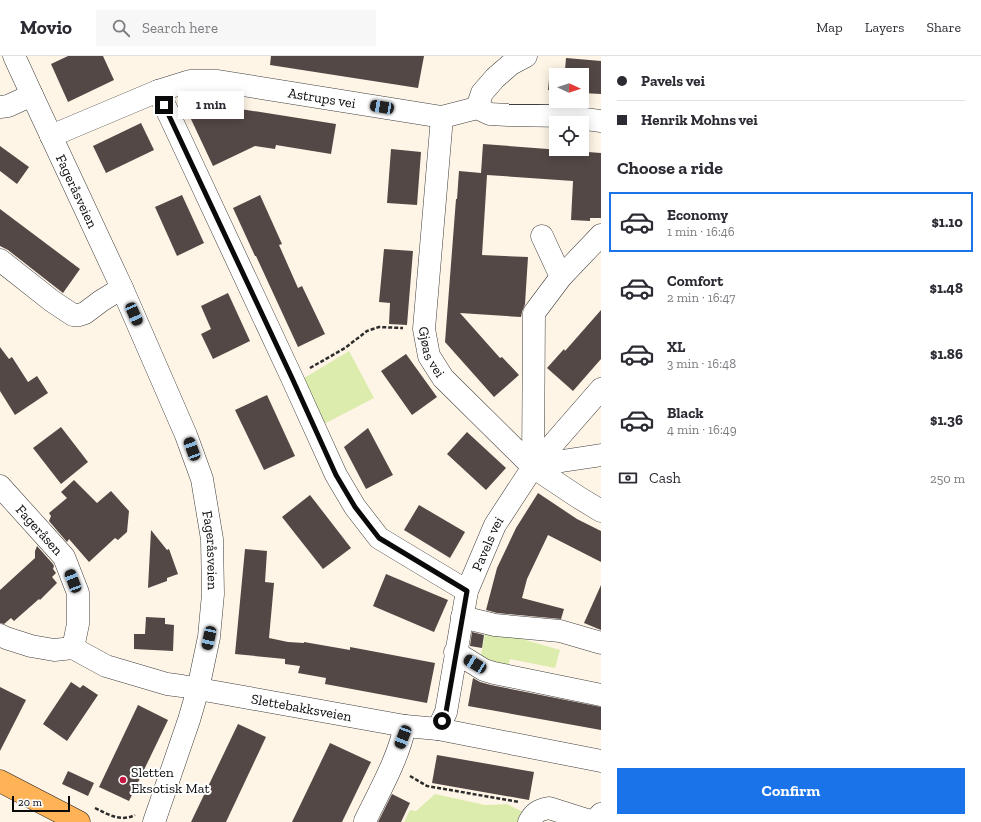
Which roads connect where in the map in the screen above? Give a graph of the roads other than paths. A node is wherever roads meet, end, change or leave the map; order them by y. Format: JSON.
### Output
{"nodes":[{"id":1,"x":14,"y":56,"type":"edge"},
{"id":2,"x":526,"y":56,"type":"edge"},
{"id":3,"x":158,"y":91,"type":"junction"},
{"id":4,"x":32,"y":95,"type":"junction"},
{"id":5,"x":0,"y":107,"type":"edge"},
{"id":6,"x":477,"y":108,"type":"junction"},
{"id":7,"x":442,"y":117,"type":"junction"},
{"id":8,"x":601,"y":121,"type":"edge"},
{"id":9,"x":51,"y":136,"type":"junction"},
{"id":10,"x":601,"y":235,"type":"edge"},
{"id":11,"x":542,"y":236,"type":"dead end"},
{"id":12,"x":0,"y":260,"type":"edge"},
{"id":13,"x":561,"y":277,"type":"junction"},
{"id":14,"x":122,"y":288,"type":"junction"},
{"id":15,"x":601,"y":389,"type":"edge"},
{"id":16,"x":601,"y":455,"type":"edge"},
{"id":17,"x":533,"y":467,"type":"junction"},
{"id":18,"x":0,"y":486,"type":"edge"},
{"id":19,"x":601,"y":510,"type":"edge"},
{"id":20,"x":467,"y":591,"type":"junction"},
{"id":21,"x":462,"y":617,"type":"junction"},
{"id":22,"x":2,"y":640,"type":"edge"},
{"id":23,"x":601,"y":644,"type":"edge"},
{"id":24,"x":73,"y":648,"type":"junction"},
{"id":25,"x":456,"y":652,"type":"junction"},
{"id":26,"x":198,"y":689,"type":"junction"},
{"id":27,"x":601,"y":695,"type":"edge"},
{"id":28,"x":405,"y":726,"type":"junction"},
{"id":29,"x":438,"y":729,"type":"junction"},
{"id":30,"x":601,"y":761,"type":"edge"},
{"id":31,"x":0,"y":781,"type":"edge"},
{"id":32,"x":601,"y":814,"type":"edge"},
{"id":33,"x":536,"y":816,"type":"edge"},
{"id":34,"x":365,"y":821,"type":"dead end"},
{"id":35,"x":80,"y":822,"type":"edge"},
{"id":36,"x":154,"y":822,"type":"edge"}],
"edges":[{"from":1,"to":4,"type":"street","name":"Fageråsveien"},
{"from":2,"to":6,"type":"street"},
{"from":3,"to":7,"type":"street","name":"Astrups vei"},
{"from":3,"to":9,"type":"street","name":"Astrups vei"},
{"from":3,"to":20,"type":"street"},
{"from":4,"to":5,"type":"street"},
{"from":4,"to":9,"type":"street","name":"Fageråsveien"},
{"from":6,"to":7,"type":"street","name":"Astrups vei"},
{"from":6,"to":8,"type":"street"},
{"from":7,"to":17,"type":"street","name":"Gjøas vei"},
{"from":9,"to":14,"type":"street","name":"Fageråsveien"},
{"from":10,"to":13,"type":"street"},
{"from":11,"to":13,"type":"street"},
{"from":12,"to":14,"type":"street"},
{"from":13,"to":17,"type":"street"},
{"from":14,"to":26,"type":"street","name":"Fageråsveien"},
{"from":15,"to":17,"type":"street","name":"Pavels vei"},
{"from":16,"to":17,"type":"street"},
{"from":17,"to":19,"type":"street","name":"Gjøas vei"},
{"from":17,"to":20,"type":"street","name":"Pavels vei"},
{"from":18,"to":24,"type":"street","name":"Fageråsen"},
{"from":20,"to":21,"type":"street","name":"Pavels vei"},
{"from":21,"to":23,"type":"street"},
{"from":21,"to":25,"type":"street","name":"Pavels vei"},
{"from":22,"to":24,"type":"street"},
{"from":24,"to":26,"type":"street"},
{"from":25,"to":27,"type":"street"},
{"from":25,"to":29,"type":"street","name":"Pavels vei"},
{"from":26,"to":28,"type":"street","name":"Slettebakksveien"},
{"from":26,"to":36,"type":"street","name":"Fageråsveien"},
{"from":28,"to":29,"type":"street","name":"Slettebakksveien"},
{"from":28,"to":34,"type":"street"},
{"from":29,"to":30,"type":"street","name":"Slettebakksveien"},
{"from":31,"to":35,"type":"main road"},
{"from":32,"to":33,"type":"street"}]}
